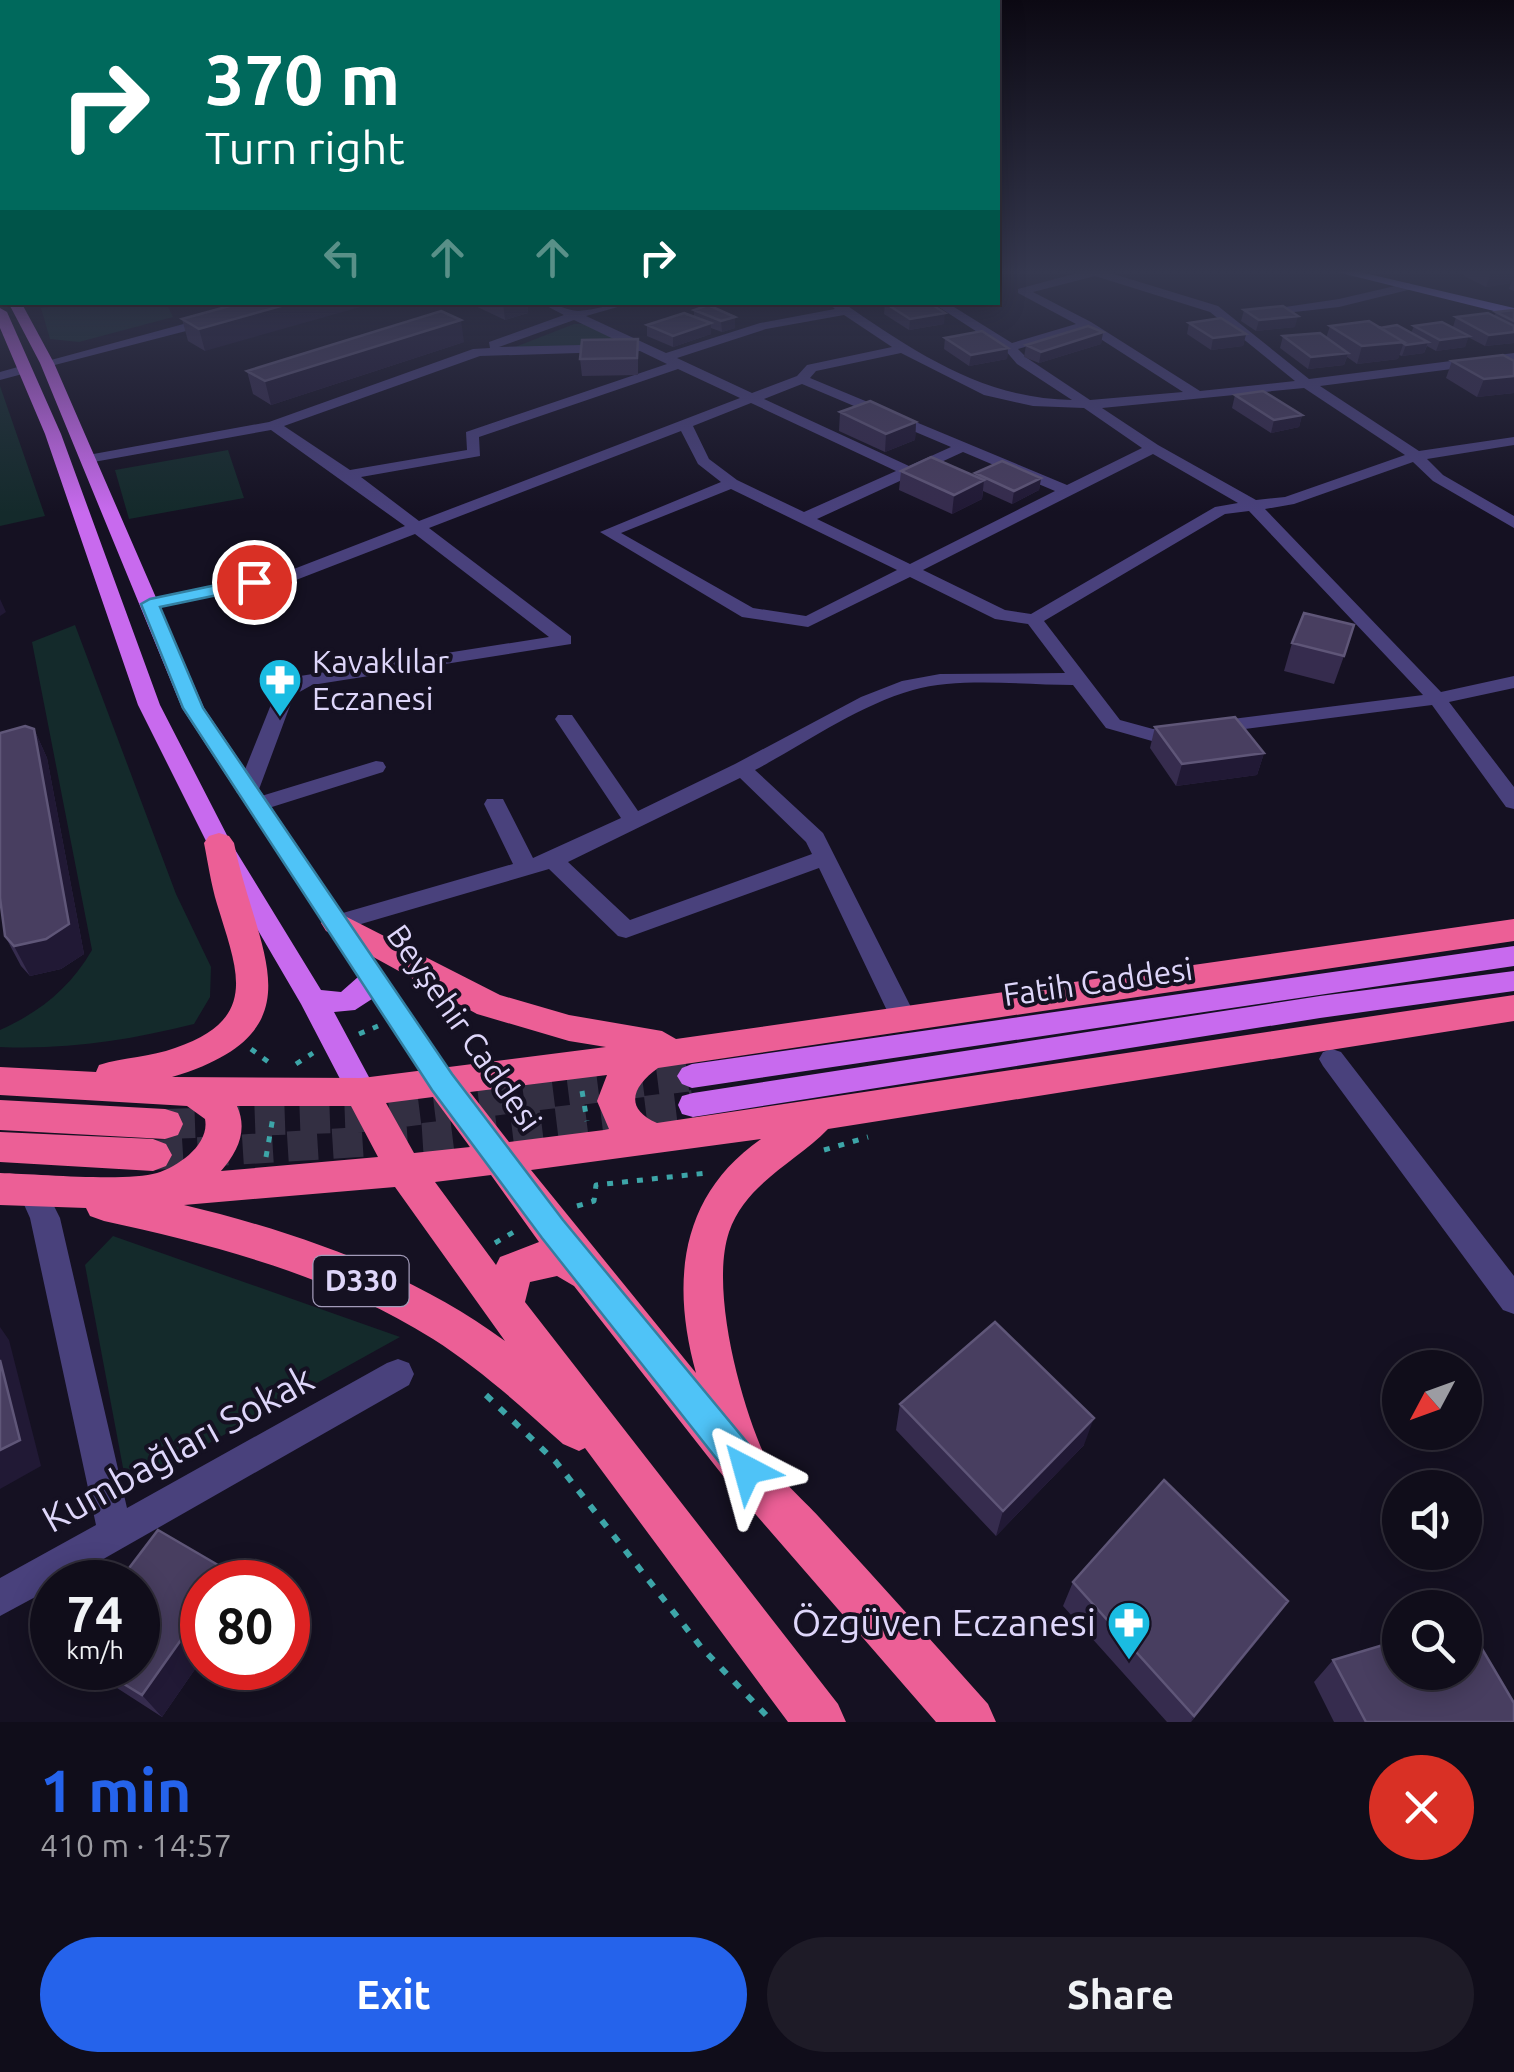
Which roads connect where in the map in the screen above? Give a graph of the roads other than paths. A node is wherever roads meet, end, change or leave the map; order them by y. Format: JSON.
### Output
{"nodes":[{"id":1,"x":27,"y":352,"type":"edge"},
{"id":2,"x":31,"y":352,"type":"edge"},
{"id":3,"x":89,"y":352,"type":"edge"},
{"id":4,"x":477,"y":352,"type":"edge"},
{"id":5,"x":653,"y":352,"type":"edge"},
{"id":6,"x":695,"y":352,"type":"edge"},
{"id":7,"x":885,"y":352,"type":"edge"},
{"id":8,"x":907,"y":352,"type":"edge"},
{"id":9,"x":1014,"y":352,"type":"edge"},
{"id":10,"x":1130,"y":352,"type":"edge"},
{"id":11,"x":1269,"y":352,"type":"edge"},
{"id":12,"x":1514,"y":357,"type":"edge"},
{"id":13,"x":672,"y":361,"type":"junction"},
{"id":14,"x":36,"y":366,"type":"junction"},
{"id":15,"x":0,"y":376,"type":"edge"},
{"id":16,"x":802,"y":380,"type":"junction"},
{"id":17,"x":1306,"y":383,"type":"junction"},
{"id":18,"x":1197,"y":395,"type":"junction"},
{"id":19,"x":752,"y":398,"type":"junction"},
{"id":20,"x":1091,"y":404,"type":"junction"},
{"id":21,"x":684,"y":423,"type":"junction"},
{"id":22,"x":273,"y":425,"type":"junction"},
{"id":23,"x":1514,"y":441,"type":"edge"},
{"id":24,"x":963,"y":447,"type":"junction"},
{"id":25,"x":1153,"y":448,"type":"junction"},
{"id":26,"x":1416,"y":456,"type":"junction"},
{"id":27,"x":88,"y":459,"type":"junction"},
{"id":28,"x":908,"y":471,"type":"junction"},
{"id":29,"x":347,"y":476,"type":"junction"},
{"id":30,"x":732,"y":483,"type":"junction"},
{"id":31,"x":1070,"y":492,"type":"junction"},
{"id":32,"x":1250,"y":504,"type":"junction"},
{"id":33,"x":803,"y":519,"type":"junction"},
{"id":34,"x":1514,"y":524,"type":"edge"},
{"id":35,"x":414,"y":525,"type":"junction"},
{"id":36,"x":910,"y":567,"type":"junction"},
{"id":37,"x":150,"y":604,"type":"junction"},
{"id":38,"x":1034,"y":620,"type":"junction"},
{"id":39,"x":1077,"y":679,"type":"junction"},
{"id":40,"x":1514,"y":682,"type":"edge"},
{"id":41,"x":1437,"y":699,"type":"junction"},
{"id":42,"x":566,"y":718,"type":"dead end"},
{"id":43,"x":376,"y":767,"type":"dead end"},
{"id":44,"x":742,"y":769,"type":"junction"},
{"id":45,"x":252,"y":798,"type":"junction"},
{"id":46,"x":1514,"y":802,"type":"edge"},
{"id":47,"x":495,"y":804,"type":"dead end"},
{"id":48,"x":634,"y":821,"type":"junction"},
{"id":49,"x":219,"y":843,"type":"junction"},
{"id":50,"x":824,"y":858,"type":"junction"},
{"id":51,"x":553,"y":860,"type":"junction"},
{"id":52,"x":527,"y":870,"type":"junction"},
{"id":53,"x":337,"y":923,"type":"junction"},
{"id":54,"x":1514,"y":930,"type":"edge"},
{"id":55,"x":1514,"y":956,"type":"edge"},
{"id":56,"x":372,"y":976,"type":"junction"},
{"id":57,"x":1514,"y":981,"type":"edge"},
{"id":58,"x":313,"y":1000,"type":"junction"},
{"id":59,"x":1514,"y":1008,"type":"edge"},
{"id":60,"x":904,"y":1019,"type":"junction"},
{"id":61,"x":652,"y":1055,"type":"junction"},
{"id":62,"x":1332,"y":1059,"type":"dead end"},
{"id":63,"x":693,"y":1077,"type":"junction"},
{"id":64,"x":0,"y":1080,"type":"edge"},
{"id":65,"x":442,"y":1082,"type":"junction"},
{"id":66,"x":192,"y":1092,"type":"junction"},
{"id":67,"x":362,"y":1092,"type":"junction"},
{"id":68,"x":0,"y":1114,"type":"edge"},
{"id":69,"x":815,"y":1136,"type":"junction"},
{"id":70,"x":655,"y":1138,"type":"junction"},
{"id":71,"x":0,"y":1147,"type":"edge"},
{"id":72,"x":155,"y":1157,"type":"junction"},
{"id":73,"x":500,"y":1158,"type":"junction"},
{"id":74,"x":404,"y":1169,"type":"junction"},
{"id":75,"x":16,"y":1190,"type":"edge"},
{"id":76,"x":593,"y":1279,"type":"junction"},
{"id":77,"x":1514,"y":1300,"type":"edge"},
{"id":78,"x":513,"y":1320,"type":"junction"},
{"id":79,"x":398,"y":1374,"type":"dead end"},
{"id":80,"x":747,"y":1470,"type":"junction"},
{"id":81,"x":636,"y":1482,"type":"junction"},
{"id":82,"x":115,"y":1534,"type":"junction"},
{"id":83,"x":0,"y":1598,"type":"edge"},
{"id":84,"x":820,"y":1722,"type":"edge"},
{"id":85,"x":970,"y":1722,"type":"edge"}],
"edges":[{"from":1,"to":14,"type":"main road","name":"Beyşehir Caddesi"},
{"from":2,"to":14,"type":"main road","name":"Beyşehir Caddesi"},
{"from":3,"to":14,"type":"street"},
{"from":4,"to":22,"type":"street"},
{"from":5,"to":13,"type":"street"},
{"from":6,"to":13,"type":"street"},
{"from":7,"to":16,"type":"street"},
{"from":8,"to":20,"type":"street"},
{"from":9,"to":20,"type":"street"},
{"from":10,"to":18,"type":"street"},
{"from":11,"to":17,"type":"street"},
{"from":12,"to":17,"type":"street"},
{"from":13,"to":19,"type":"street"},
{"from":13,"to":29,"type":"street"},
{"from":14,"to":15,"type":"street"},
{"from":14,"to":27,"type":"main road","name":"Beyşehir Caddesi"},
{"from":14,"to":49,"type":"main road","name":"Beyşehir Caddesi"},
{"from":16,"to":19,"type":"street"},
{"from":16,"to":24,"type":"street"},
{"from":17,"to":18,"type":"street"},
{"from":17,"to":26,"type":"street"},
{"from":18,"to":20,"type":"street"},
{"from":19,"to":21,"type":"street"},
{"from":19,"to":28,"type":"street"},
{"from":20,"to":25,"type":"street"},
{"from":21,"to":30,"type":"street"},
{"from":21,"to":35,"type":"street"},
{"from":22,"to":27,"type":"street"},
{"from":22,"to":29,"type":"street"},
{"from":23,"to":26,"type":"street"},
{"from":24,"to":28,"type":"street"},
{"from":24,"to":31,"type":"street"},
{"from":25,"to":31,"type":"street"},
{"from":25,"to":32,"type":"street"},
{"from":26,"to":32,"type":"street"},
{"from":26,"to":34,"type":"street"},
{"from":27,"to":37,"type":"main road","name":"Beyşehir Caddesi"},
{"from":28,"to":33,"type":"street"},
{"from":29,"to":35,"type":"street"},
{"from":30,"to":33,"type":"street"},
{"from":30,"to":36,"type":"street"},
{"from":31,"to":36,"type":"street"},
{"from":32,"to":38,"type":"street"},
{"from":32,"to":41,"type":"street"},
{"from":33,"to":36,"type":"street"},
{"from":35,"to":37,"type":"street"},
{"from":35,"to":45,"type":"street"},
{"from":36,"to":38,"type":"street"},
{"from":37,"to":45,"type":"main road","name":"Beyşehir Caddesi"},
{"from":38,"to":39,"type":"street"},
{"from":39,"to":41,"type":"street"},
{"from":39,"to":44,"type":"street"},
{"from":40,"to":41,"type":"street"},
{"from":41,"to":46,"type":"street"},
{"from":42,"to":48,"type":"street"},
{"from":43,"to":45,"type":"street"},
{"from":44,"to":48,"type":"street"},
{"from":44,"to":50,"type":"street"},
{"from":45,"to":53,"type":"main road","name":"Beyşehir Caddesi"},
{"from":47,"to":52,"type":"street"},
{"from":48,"to":51,"type":"street"},
{"from":49,"to":58,"type":"main road","name":"Beyşehir Caddesi"},
{"from":49,"to":64,"type":"highway"},
{"from":50,"to":51,"type":"street"},
{"from":50,"to":60,"type":"street"},
{"from":51,"to":52,"type":"street"},
{"from":52,"to":53,"type":"street"},
{"from":53,"to":56,"type":"main road","name":"Beyşehir Caddesi"},
{"from":53,"to":63,"type":"highway"},
{"from":54,"to":60,"type":"highway"},
{"from":55,"to":63,"type":"main road","name":"Fatih Caddesi"},
{"from":56,"to":58,"type":"main road"},
{"from":56,"to":65,"type":"main road","name":"Beyşehir Caddesi"},
{"from":57,"to":63,"type":"main road","name":"Fatih Caddesi"},
{"from":58,"to":67,"type":"main road","name":"Beyşehir Caddesi"},
{"from":59,"to":69,"type":"highway"},
{"from":60,"to":63,"type":"highway"},
{"from":61,"to":63,"type":"highway"},
{"from":61,"to":65,"type":"highway"},
{"from":61,"to":70,"type":"highway"},
{"from":62,"to":77,"type":"street"},
{"from":64,"to":66,"type":"highway"},
{"from":65,"to":67,"type":"highway"},
{"from":65,"to":73,"type":"highway","name":"Beyşehir Caddesi"},
{"from":66,"to":67,"type":"highway"},
{"from":66,"to":72,"type":"highway"},
{"from":67,"to":74,"type":"highway","name":"Beyşehir Caddesi"},
{"from":68,"to":72,"type":"highway"},
{"from":69,"to":70,"type":"highway"},
{"from":69,"to":80,"type":"highway"},
{"from":70,"to":73,"type":"highway"},
{"from":71,"to":72,"type":"highway"},
{"from":72,"to":74,"type":"highway"},
{"from":72,"to":75,"type":"highway"},
{"from":73,"to":74,"type":"highway"},
{"from":73,"to":76,"type":"highway","name":"Beyşehir Caddesi"},
{"from":74,"to":78,"type":"highway","name":"Beyşehir Caddesi"},
{"from":75,"to":81,"type":"highway","number":"D330"},
{"from":75,"to":82,"type":"street"},
{"from":76,"to":78,"type":"highway"},
{"from":76,"to":80,"type":"highway","name":"Beyşehir Caddesi"},
{"from":78,"to":81,"type":"highway","name":"Beyşehir Caddesi"},
{"from":79,"to":82,"type":"street","name":"Kumbağları Sokak"},
{"from":80,"to":85,"type":"highway","name":"Beyşehir Caddesi"},
{"from":81,"to":84,"type":"highway","name":"Beyşehir Caddesi","number":"D330"},
{"from":82,"to":83,"type":"street","name":"Kumbağları Sokak"}]}
